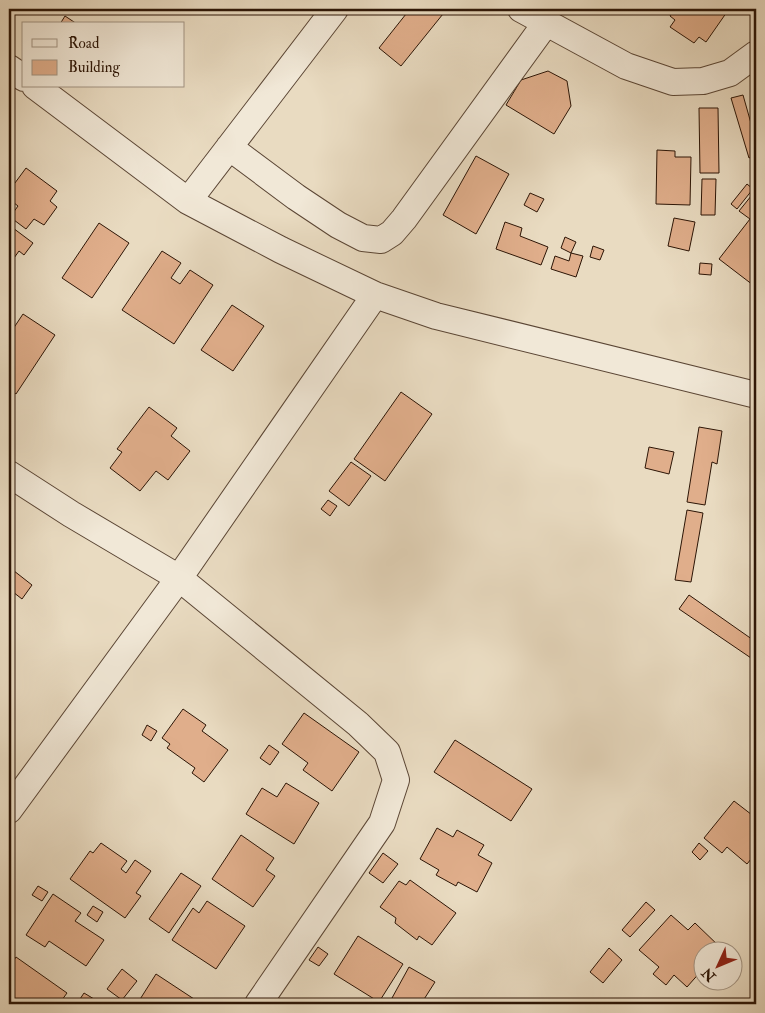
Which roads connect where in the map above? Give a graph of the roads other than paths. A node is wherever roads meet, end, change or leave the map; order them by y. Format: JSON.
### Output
{"nodes":[{"id":1,"x":335,"y":9,"type":"edge"},
{"id":2,"x":521,"y":9,"type":"edge"},
{"id":3,"x":546,"y":23,"type":"junction"},
{"id":4,"x":756,"y":54,"type":"edge"},
{"id":5,"x":9,"y":68,"type":"edge"},
{"id":6,"x":22,"y":77,"type":"edge"},
{"id":7,"x":38,"y":88,"type":"edge"},
{"id":8,"x":229,"y":147,"type":"junction"},
{"id":9,"x":188,"y":201,"type":"junction"},
{"id":10,"x":375,"y":295,"type":"junction"},
{"id":11,"x":756,"y":395,"type":"edge"},
{"id":12,"x":9,"y":474,"type":"edge"},
{"id":13,"x":179,"y":578,"type":"junction"},
{"id":14,"x":9,"y":810,"type":"edge"},
{"id":15,"x":258,"y":1004,"type":"edge"}],
"edges":[{"from":1,"to":8,"type":"street"},
{"from":2,"to":3,"type":"street"},
{"from":3,"to":4,"type":"street"},
{"from":3,"to":8,"type":"street"},
{"from":5,"to":6,"type":"street"},
{"from":7,"to":9,"type":"street"},
{"from":8,"to":9,"type":"street"},
{"from":9,"to":10,"type":"street"},
{"from":10,"to":11,"type":"street"},
{"from":10,"to":13,"type":"street"},
{"from":12,"to":13,"type":"street"},
{"from":13,"to":14,"type":"street"},
{"from":13,"to":15,"type":"street"}]}
